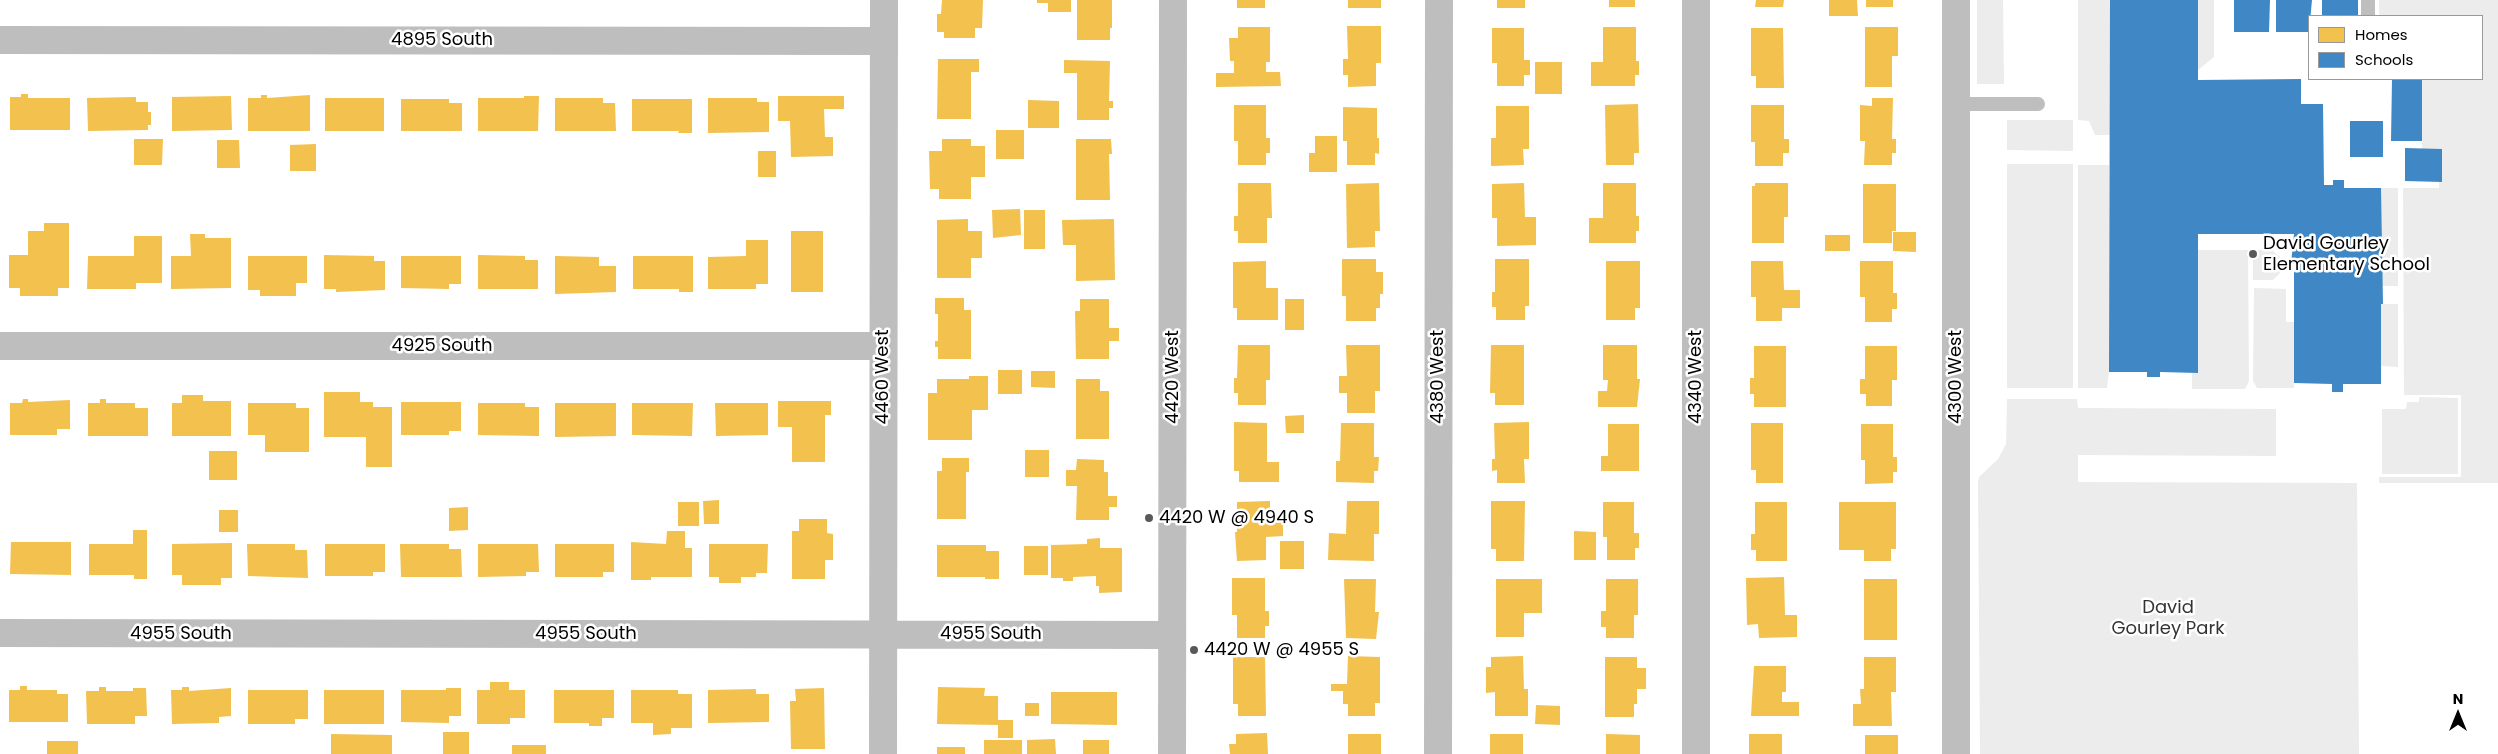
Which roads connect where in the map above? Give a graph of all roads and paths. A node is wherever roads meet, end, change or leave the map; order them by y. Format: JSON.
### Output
{"nodes":[{"id":1,"x":884,"y":0,"type":"edge"},
{"id":2,"x":1173,"y":0,"type":"edge"},
{"id":3,"x":1439,"y":0,"type":"edge"},
{"id":4,"x":1696,"y":0,"type":"edge"},
{"id":5,"x":1956,"y":0,"type":"edge"},
{"id":6,"x":2368,"y":0,"type":"edge"},
{"id":7,"x":2368,"y":15,"type":"edge"},
{"id":8,"x":0,"y":40,"type":"edge"},
{"id":9,"x":884,"y":41,"type":"junction"},
{"id":10,"x":1956,"y":104,"type":"junction"},
{"id":11,"x":2038,"y":104,"type":"dead end"},
{"id":12,"x":0,"y":346,"type":"edge"},
{"id":13,"x":883,"y":346,"type":"junction"},
{"id":14,"x":0,"y":634,"type":"edge"},
{"id":15,"x":883,"y":634,"type":"junction"},
{"id":16,"x":1172,"y":635,"type":"junction"},
{"id":17,"x":882,"y":754,"type":"edge"},
{"id":18,"x":1172,"y":754,"type":"edge"},
{"id":19,"x":1438,"y":754,"type":"edge"},
{"id":20,"x":1696,"y":754,"type":"edge"},
{"id":21,"x":1956,"y":754,"type":"edge"}],
"edges":[{"from":1,"to":9,"type":"street","name":"4460 West"},
{"from":2,"to":16,"type":"street","name":"4420 West"},
{"from":3,"to":19,"type":"street","name":"4380 West"},
{"from":4,"to":20,"type":"street","name":"4340 West"},
{"from":5,"to":10,"type":"street","name":"4300 West"},
{"from":6,"to":7,"type":"lane"},
{"from":8,"to":9,"type":"street","name":"4895 South"},
{"from":9,"to":13,"type":"street","name":"4460 West"},
{"from":10,"to":11,"type":"lane"},
{"from":10,"to":21,"type":"street","name":"4300 West"},
{"from":12,"to":13,"type":"street","name":"4925 South"},
{"from":13,"to":15,"type":"street","name":"4460 West"},
{"from":14,"to":15,"type":"street","name":"4955 South"},
{"from":15,"to":16,"type":"street","name":"4955 South"},
{"from":15,"to":17,"type":"street","name":"4460 West"},
{"from":16,"to":18,"type":"street","name":"4420 West"}]}
